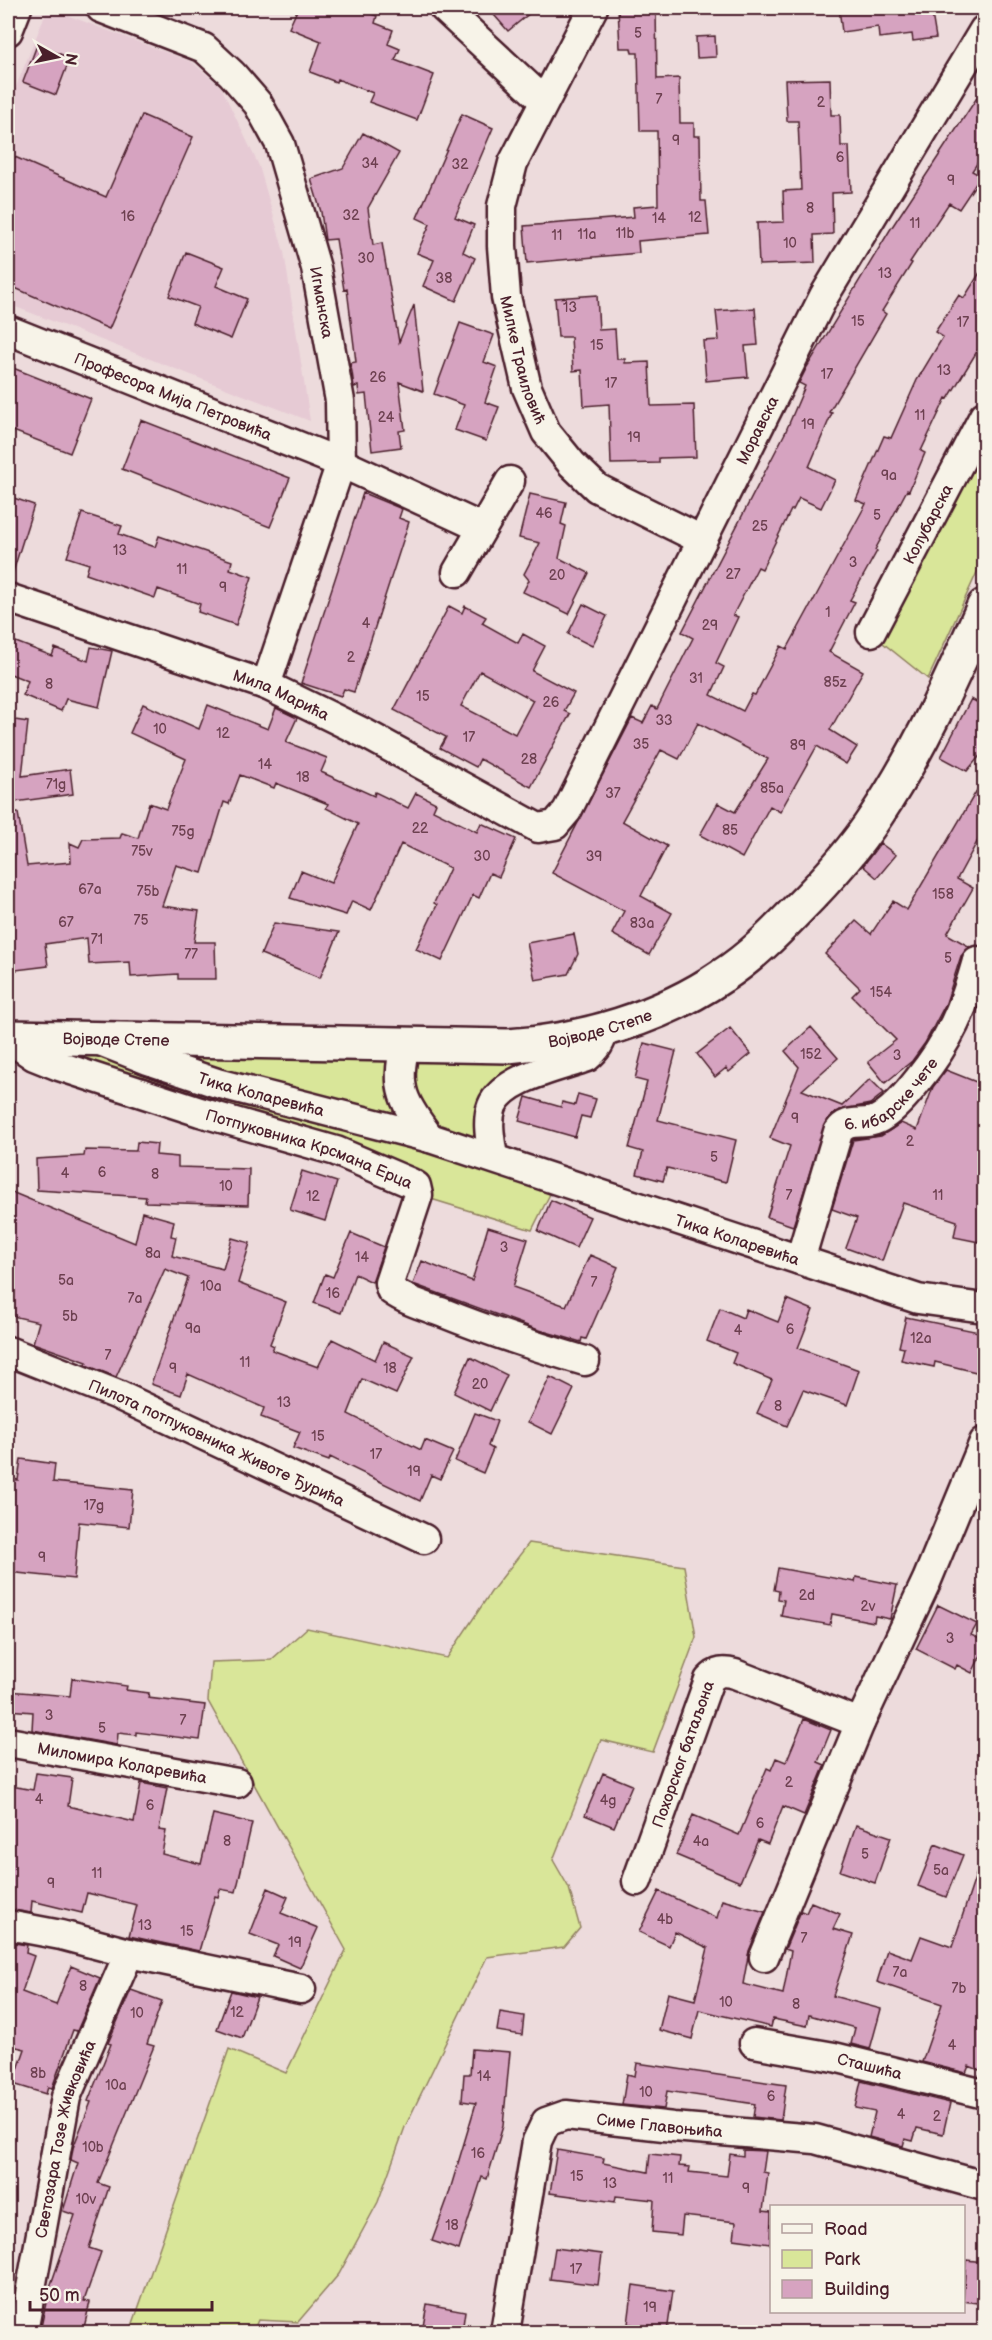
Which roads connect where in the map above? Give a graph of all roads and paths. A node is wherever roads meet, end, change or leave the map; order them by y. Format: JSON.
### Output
{"nodes":[{"id":1,"x":17,"y":8,"type":"edge"},
{"id":2,"x":101,"y":8,"type":"edge"},
{"id":3,"x":444,"y":8,"type":"edge"},
{"id":4,"x":593,"y":8,"type":"edge"},
{"id":5,"x":984,"y":30,"type":"edge"},
{"id":6,"x":8,"y":31,"type":"edge"},
{"id":7,"x":544,"y":101,"type":"junction"},
{"id":8,"x":8,"y":330,"type":"edge"},
{"id":9,"x":984,"y":416,"type":"edge"},
{"id":10,"x":341,"y":463,"type":"junction"},
{"id":11,"x":510,"y":481,"type":"dead end"},
{"id":12,"x":482,"y":528,"type":"junction"},
{"id":13,"x":702,"y":540,"type":"junction"},
{"id":14,"x":457,"y":572,"type":"dead end"},
{"id":15,"x":8,"y":598,"type":"edge"},
{"id":16,"x":984,"y":606,"type":"edge"},
{"id":17,"x":871,"y":632,"type":"dead end"},
{"id":18,"x":266,"y":685,"type":"junction"},
{"id":19,"x":538,"y":828,"type":"joint"},
{"id":20,"x":977,"y":961,"type":"dead end"},
{"id":21,"x":604,"y":1030,"type":"junction"},
{"id":22,"x":8,"y":1038,"type":"edge"},
{"id":23,"x":95,"y":1039,"type":"junction"},
{"id":24,"x":405,"y":1046,"type":"junction"},
{"id":25,"x":430,"y":1138,"type":"junction"},
{"id":26,"x":493,"y":1158,"type":"junction"},
{"id":27,"x":800,"y":1260,"type":"junction"},
{"id":28,"x":984,"y":1308,"type":"edge"},
{"id":29,"x":8,"y":1351,"type":"edge"},
{"id":30,"x":585,"y":1361,"type":"dead end"},
{"id":31,"x":984,"y":1442,"type":"edge"},
{"id":32,"x":424,"y":1539,"type":"dead end"},
{"id":33,"x":860,"y":1723,"type":"junction"},
{"id":34,"x":8,"y":1743,"type":"edge"},
{"id":35,"x":237,"y":1784,"type":"dead end"},
{"id":36,"x":637,"y":1881,"type":"dead end"},
{"id":37,"x":8,"y":1925,"type":"edge"},
{"id":38,"x":129,"y":1953,"type":"junction"},
{"id":39,"x":764,"y":1957,"type":"dead end"},
{"id":40,"x":301,"y":1989,"type":"dead end"},
{"id":41,"x":754,"y":2043,"type":"dead end"},
{"id":42,"x":984,"y":2094,"type":"edge"},
{"id":43,"x":984,"y":2186,"type":"edge"},
{"id":44,"x":23,"y":2332,"type":"edge"},
{"id":45,"x":505,"y":2332,"type":"edge"}],
"edges":[{"from":1,"to":6,"type":"street"},
{"from":2,"to":10,"type":"street","name":"Игманска"},
{"from":3,"to":7,"type":"street"},
{"from":4,"to":7,"type":"street","name":"Милке Траиловић"},
{"from":5,"to":13,"type":"street","name":"Моравска"},
{"from":7,"to":13,"type":"street","name":"Милке Траиловић"},
{"from":8,"to":10,"type":"street","name":"Професора Мија Петровића"},
{"from":9,"to":17,"type":"street","name":"Колубарска"},
{"from":10,"to":12,"type":"street","name":"Професора Мија Петровића"},
{"from":10,"to":18,"type":"street","name":"Игманска"},
{"from":11,"to":12,"type":"street"},
{"from":12,"to":14,"type":"street"},
{"from":13,"to":19,"type":"street","name":"Моравска"},
{"from":15,"to":18,"type":"street","name":"Мила Марића"},
{"from":16,"to":21,"type":"street","name":"Војводе Степе"},
{"from":18,"to":19,"type":"street","name":"Мила Марића"},
{"from":20,"to":27,"type":"street","name":"6. ибарске чете"},
{"from":21,"to":24,"type":"street","name":"Војводе Степе"},
{"from":21,"to":26,"type":"street"},
{"from":22,"to":23,"type":"street","name":"Војводе Степе"},
{"from":22,"to":30,"type":"street","name":"Потпуковника Крсмана Ерца"},
{"from":23,"to":24,"type":"street","name":"Војводе Степе"},
{"from":23,"to":25,"type":"street","name":"Тика Коларевића"},
{"from":24,"to":25,"type":"street"},
{"from":25,"to":26,"type":"street","name":"Тика Коларевића"},
{"from":26,"to":27,"type":"street","name":"Тика Коларевића"},
{"from":27,"to":28,"type":"street","name":"Тика Коларевића"},
{"from":29,"to":32,"type":"street","name":"Пилота потпуковника Животе Ђурића"},
{"from":31,"to":33,"type":"street"},
{"from":33,"to":36,"type":"street","name":"Похорског батаљона"},
{"from":33,"to":39,"type":"street"},
{"from":34,"to":35,"type":"street","name":"Миломира Коларевића"},
{"from":37,"to":38,"type":"street"},
{"from":38,"to":40,"type":"street"},
{"from":38,"to":44,"type":"street","name":"Светозара Тозе Живковића"},
{"from":41,"to":42,"type":"street","name":"Сташића"},
{"from":43,"to":45,"type":"street","name":"Симе Главоњића"}]}
